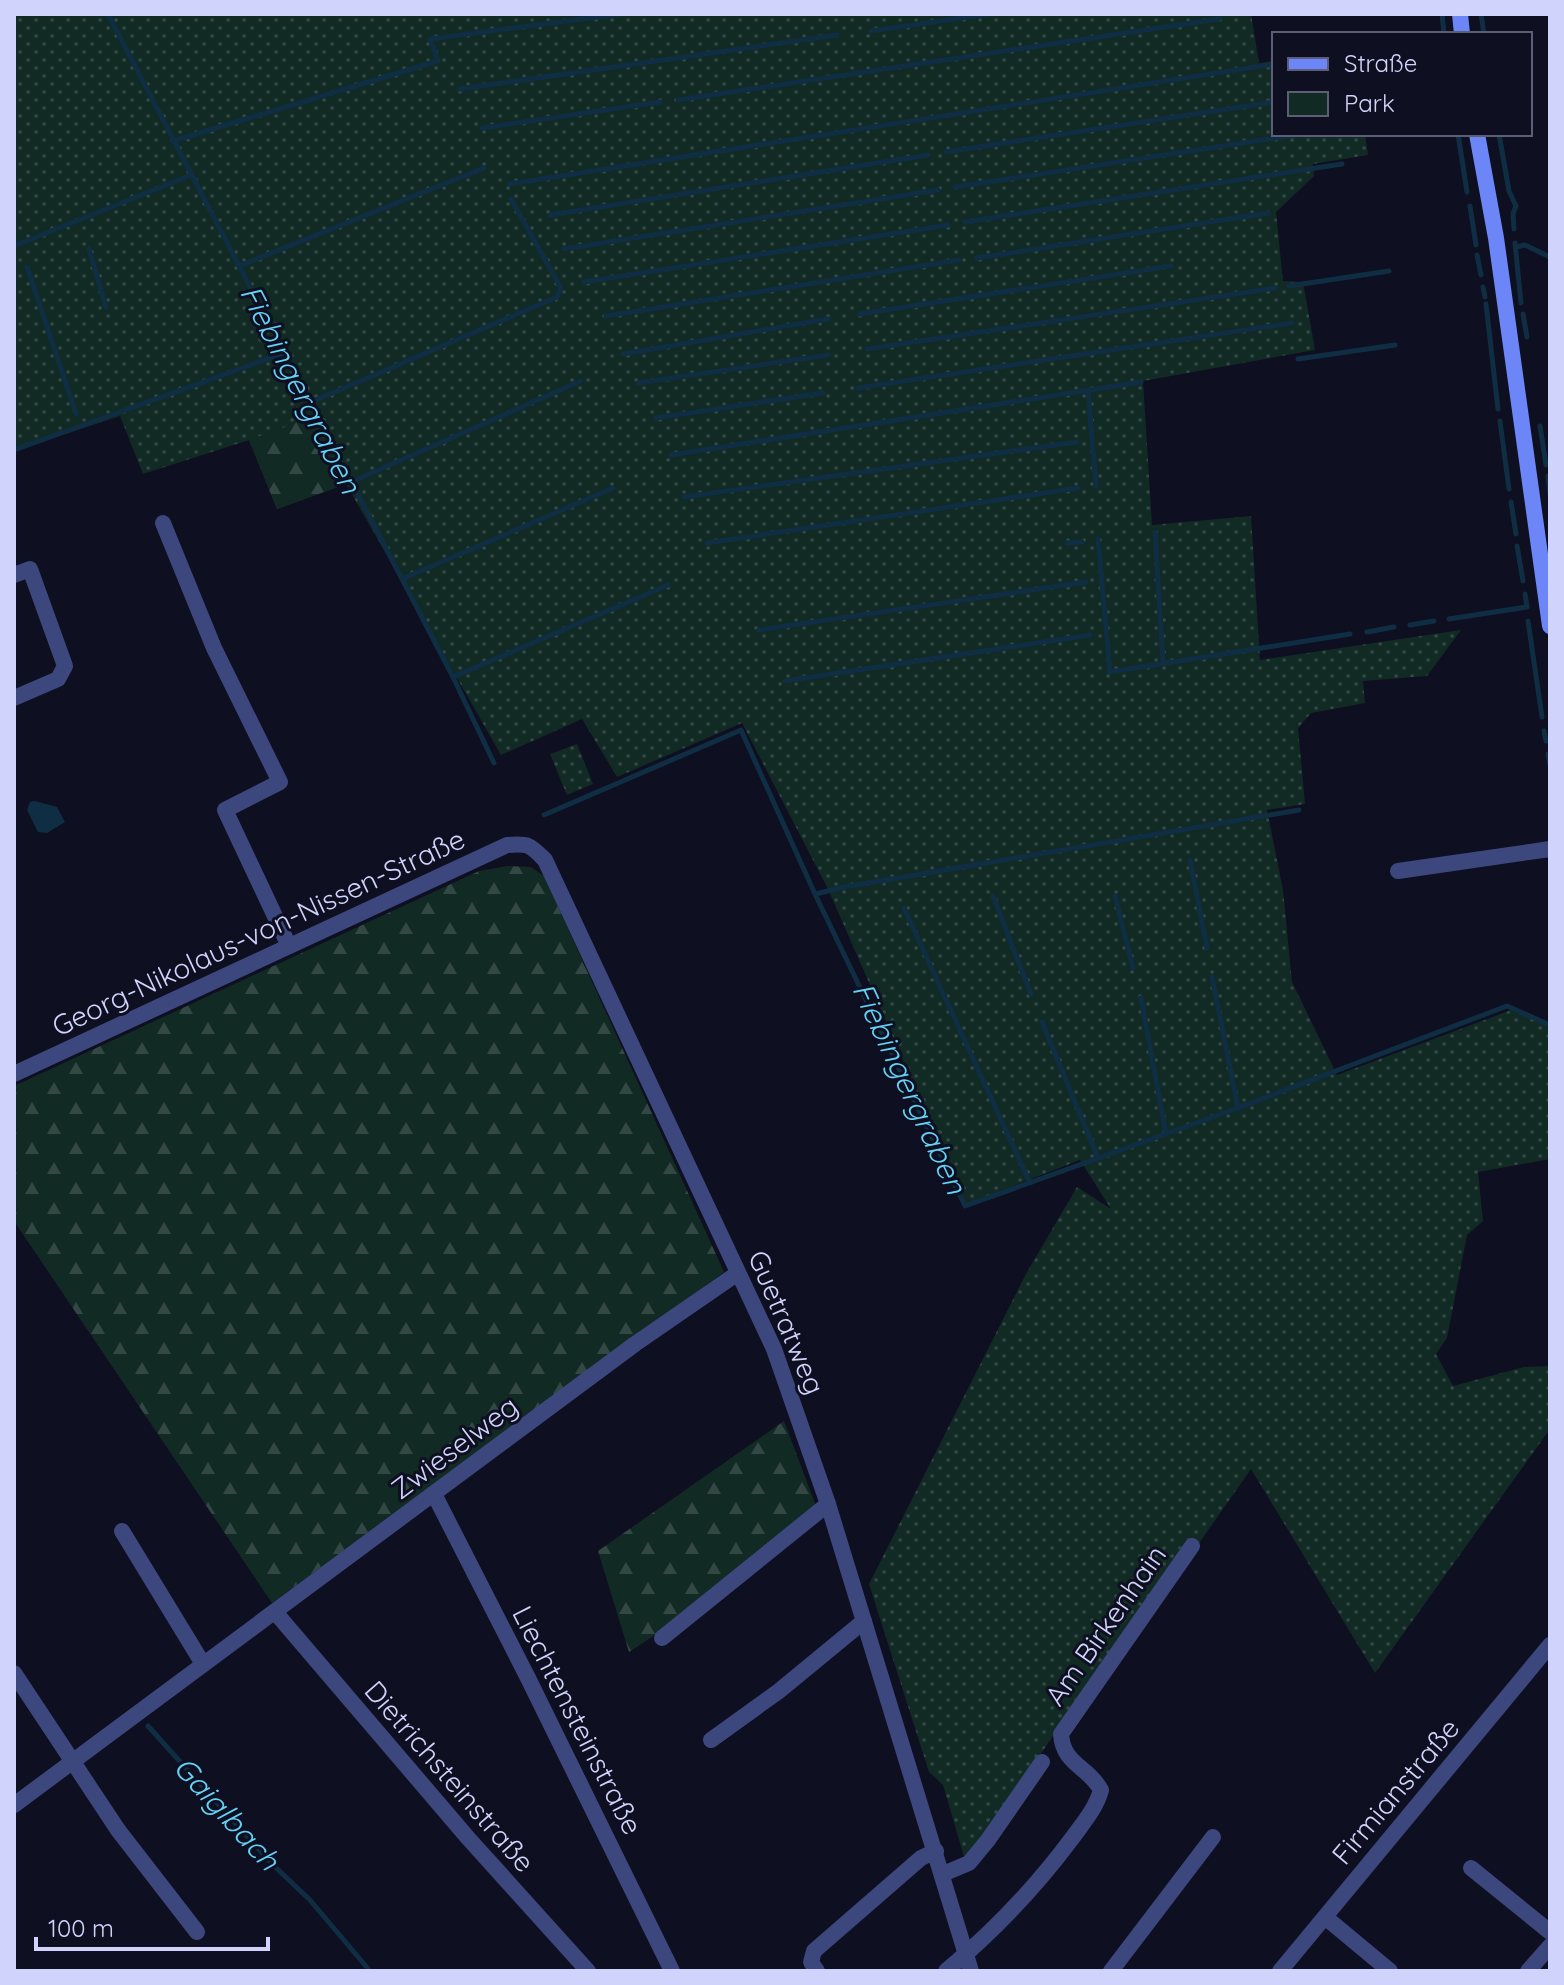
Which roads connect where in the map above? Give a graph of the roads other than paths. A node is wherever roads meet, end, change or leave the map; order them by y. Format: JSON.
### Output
{"nodes":[{"id":1,"x":1477,"y":136,"type":"edge"},
{"id":2,"x":163,"y":523,"type":"dead end"},
{"id":3,"x":14,"y":575,"type":"edge"},
{"id":4,"x":1550,"y":626,"type":"edge"},
{"id":5,"x":14,"y":698,"type":"edge"},
{"id":6,"x":525,"y":843,"type":"joint"},
{"id":7,"x":1550,"y":849,"type":"edge"},
{"id":8,"x":1398,"y":871,"type":"dead end"},
{"id":9,"x":289,"y":946,"type":"junction"},
{"id":10,"x":14,"y":1074,"type":"edge"},
{"id":11,"x":738,"y":1273,"type":"junction"},
{"id":12,"x":434,"y":1494,"type":"junction"},
{"id":13,"x":828,"y":1504,"type":"junction"},
{"id":14,"x":122,"y":1531,"type":"dead end"},
{"id":15,"x":1192,"y":1546,"type":"dead end"},
{"id":16,"x":275,"y":1612,"type":"junction"},
{"id":17,"x":864,"y":1621,"type":"junction"},
{"id":18,"x":662,"y":1638,"type":"dead end"},
{"id":19,"x":1550,"y":1645,"type":"edge"},
{"id":20,"x":203,"y":1664,"type":"junction"},
{"id":21,"x":14,"y":1673,"type":"edge"},
{"id":22,"x":711,"y":1740,"type":"dead end"},
{"id":23,"x":1042,"y":1762,"type":"dead end"},
{"id":24,"x":72,"y":1763,"type":"junction"},
{"id":25,"x":14,"y":1805,"type":"edge"},
{"id":26,"x":1213,"y":1837,"type":"dead end"},
{"id":27,"x":936,"y":1851,"type":"junction"},
{"id":28,"x":1471,"y":1868,"type":"dead end"},
{"id":29,"x":943,"y":1874,"type":"junction"},
{"id":30,"x":1325,"y":1917,"type":"junction"},
{"id":31,"x":197,"y":1932,"type":"dead end"},
{"id":32,"x":1550,"y":1932,"type":"edge"},
{"id":33,"x":1550,"y":1946,"type":"edge"},
{"id":34,"x":969,"y":1963,"type":"edge"},
{"id":35,"x":588,"y":1971,"type":"edge"},
{"id":36,"x":672,"y":1971,"type":"edge"},
{"id":37,"x":817,"y":1971,"type":"edge"},
{"id":38,"x":946,"y":1971,"type":"edge"},
{"id":39,"x":1111,"y":1971,"type":"edge"},
{"id":40,"x":1280,"y":1971,"type":"edge"},
{"id":41,"x":1390,"y":1971,"type":"edge"},
{"id":42,"x":1528,"y":1971,"type":"edge"}],
"edges":[{"from":1,"to":4,"type":"street"},
{"from":2,"to":9,"type":"street"},
{"from":3,"to":5,"type":"street"},
{"from":6,"to":9,"type":"street","name":"Georg-Nikolaus-von-Nissen-Straße"},
{"from":6,"to":11,"type":"street","name":"Guetratweg"},
{"from":7,"to":8,"type":"street"},
{"from":9,"to":10,"type":"street","name":"Georg-Nikolaus-von-Nissen-Straße"},
{"from":11,"to":12,"type":"street","name":"Zwieselweg"},
{"from":11,"to":13,"type":"street","name":"Guetratweg"},
{"from":12,"to":16,"type":"street","name":"Zwieselweg"},
{"from":12,"to":36,"type":"street","name":"Liechtensteinstraße"},
{"from":13,"to":17,"type":"street","name":"Guetratweg"},
{"from":13,"to":18,"type":"street"},
{"from":14,"to":20,"type":"street"},
{"from":15,"to":34,"type":"street","name":"Am Birkenhain"},
{"from":16,"to":20,"type":"street","name":"Zwieselweg"},
{"from":16,"to":35,"type":"street","name":"Dietrichsteinstraße"},
{"from":17,"to":22,"type":"street"},
{"from":17,"to":27,"type":"street","name":"Guetratweg"},
{"from":19,"to":30,"type":"street","name":"Firmianstraße"},
{"from":20,"to":24,"type":"street","name":"Zwieselweg"},
{"from":21,"to":24,"type":"street"},
{"from":23,"to":29,"type":"street"},
{"from":24,"to":25,"type":"street","name":"Zwieselweg"},
{"from":24,"to":31,"type":"street"},
{"from":26,"to":39,"type":"street"},
{"from":27,"to":29,"type":"street","name":"Guetratweg"},
{"from":27,"to":37,"type":"street"},
{"from":28,"to":32,"type":"street"},
{"from":29,"to":34,"type":"street","name":"Guetratweg"},
{"from":30,"to":40,"type":"street","name":"Firmianstraße"},
{"from":30,"to":41,"type":"street"},
{"from":33,"to":42,"type":"street"},
{"from":34,"to":38,"type":"street"}]}
